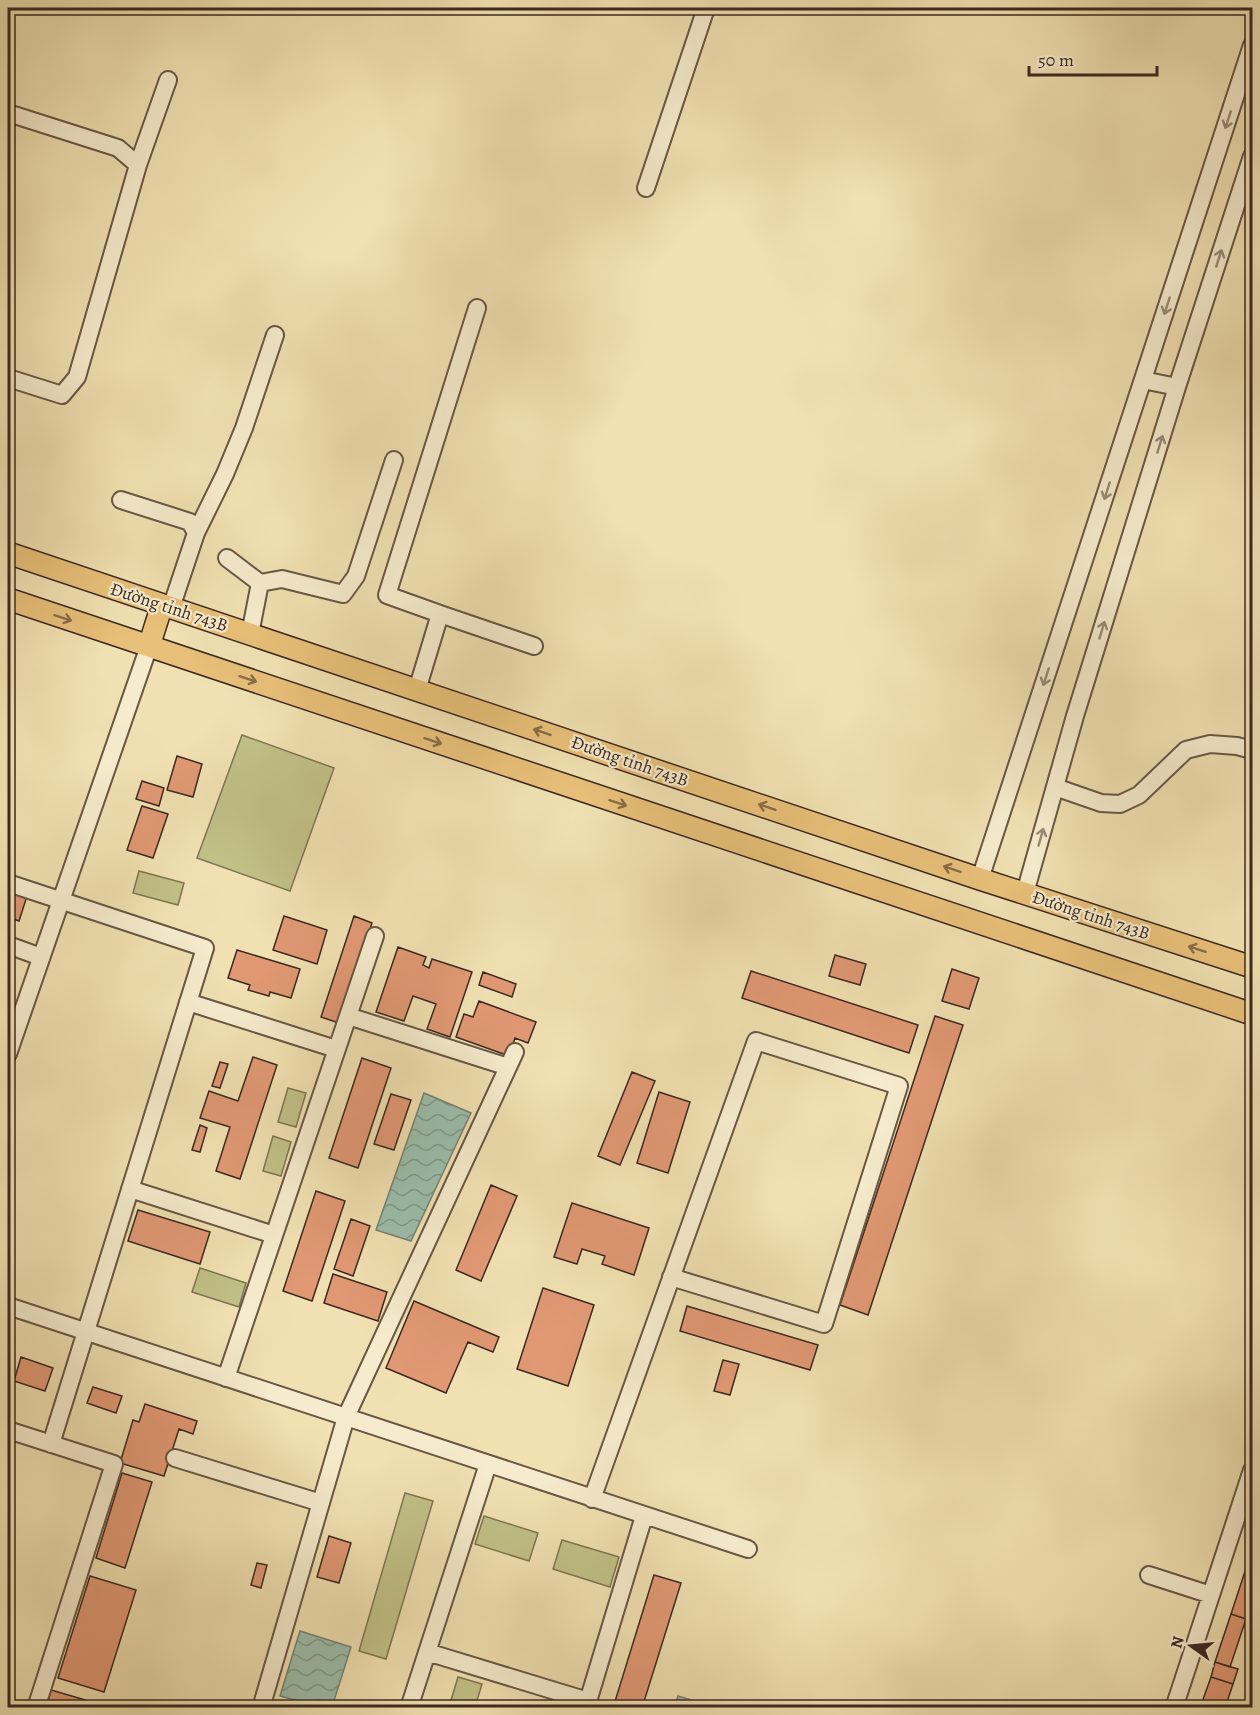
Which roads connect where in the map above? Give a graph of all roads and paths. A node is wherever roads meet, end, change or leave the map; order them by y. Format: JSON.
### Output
{"nodes":[{"id":1,"x":706,"y":8,"type":"edge"},
{"id":2,"x":1252,"y":45,"type":"edge"},
{"id":3,"x":168,"y":80,"type":"dead end"},
{"id":4,"x":8,"y":113,"type":"edge"},
{"id":5,"x":1252,"y":156,"type":"edge"},
{"id":6,"x":138,"y":165,"type":"junction"},
{"id":7,"x":646,"y":188,"type":"dead end"},
{"id":8,"x":477,"y":308,"type":"dead end"},
{"id":9,"x":275,"y":335,"type":"dead end"},
{"id":10,"x":8,"y":378,"type":"edge"},
{"id":11,"x":1143,"y":380,"type":"junction"},
{"id":12,"x":1177,"y":387,"type":"junction"},
{"id":13,"x":394,"y":460,"type":"dead end"},
{"id":14,"x":121,"y":500,"type":"dead end"},
{"id":15,"x":196,"y":533,"type":"junction"},
{"id":16,"x":8,"y":553,"type":"edge"},
{"id":17,"x":227,"y":558,"type":"dead end"},
{"id":18,"x":260,"y":583,"type":"junction"},
{"id":19,"x":8,"y":599,"type":"edge"},
{"id":20,"x":167,"y":606,"type":"junction"},
{"id":21,"x":440,"y":614,"type":"junction"},
{"id":22,"x":250,"y":634,"type":"junction"},
{"id":23,"x":148,"y":646,"type":"junction"},
{"id":24,"x":534,"y":646,"type":"dead end"},
{"id":25,"x":417,"y":690,"type":"junction"},
{"id":26,"x":1252,"y":750,"type":"edge"},
{"id":27,"x":1055,"y":787,"type":"junction"},
{"id":28,"x":980,"y":879,"type":"junction"},
{"id":29,"x":8,"y":883,"type":"edge"},
{"id":30,"x":1025,"y":893,"type":"junction"},
{"id":31,"x":61,"y":900,"type":"junction"},
{"id":32,"x":375,"y":936,"type":"dead end"},
{"id":33,"x":8,"y":945,"type":"edge"},
{"id":34,"x":41,"y":957,"type":"junction"},
{"id":35,"x":1252,"y":967,"type":"edge"},
{"id":36,"x":188,"y":1002,"type":"junction"},
{"id":37,"x":1252,"y":1014,"type":"edge"},
{"id":38,"x":348,"y":1016,"type":"junction"},
{"id":39,"x":336,"y":1050,"type":"junction"},
{"id":40,"x":8,"y":1054,"type":"edge"},
{"id":41,"x":130,"y":1189,"type":"junction"},
{"id":42,"x":274,"y":1235,"type":"junction"},
{"id":43,"x":671,"y":1277,"type":"junction"},
{"id":44,"x":8,"y":1306,"type":"edge"},
{"id":45,"x":86,"y":1332,"type":"junction"},
{"id":46,"x":226,"y":1378,"type":"junction"},
{"id":47,"x":346,"y":1418,"type":"junction"},
{"id":48,"x":8,"y":1430,"type":"edge"},
{"id":49,"x":51,"y":1444,"type":"junction"},
{"id":50,"x":175,"y":1458,"type":"dead end"},
{"id":51,"x":488,"y":1464,"type":"junction"},
{"id":52,"x":1252,"y":1470,"type":"edge"},
{"id":53,"x":592,"y":1498,"type":"junction"},
{"id":54,"x":321,"y":1503,"type":"junction"},
{"id":55,"x":644,"y":1516,"type":"junction"},
{"id":56,"x":748,"y":1549,"type":"dead end"},
{"id":57,"x":1149,"y":1575,"type":"dead end"},
{"id":58,"x":1211,"y":1596,"type":"junction"},
{"id":59,"x":427,"y":1652,"type":"junction"},
{"id":60,"x":587,"y":1704,"type":"edge"},
{"id":61,"x":36,"y":1707,"type":"edge"},
{"id":62,"x":261,"y":1707,"type":"edge"},
{"id":63,"x":409,"y":1707,"type":"edge"},
{"id":64,"x":1174,"y":1707,"type":"edge"}],
"edges":[{"from":1,"to":7,"type":"street"},
{"from":2,"to":11,"type":"street","one_way":true},
{"from":3,"to":6,"type":"street"},
{"from":4,"to":6,"type":"street"},
{"from":12,"to":5,"type":"street","one_way":true},
{"from":6,"to":10,"type":"street"},
{"from":8,"to":21,"type":"street"},
{"from":9,"to":15,"type":"street"},
{"from":11,"to":12,"type":"street"},
{"from":11,"to":28,"type":"street","one_way":true},
{"from":27,"to":12,"type":"street","one_way":true},
{"from":13,"to":18,"type":"street"},
{"from":14,"to":15,"type":"street"},
{"from":15,"to":20,"type":"street"},
{"from":16,"to":20,"type":"main road","name":"Đường tỉnh 743B"},
{"from":17,"to":18,"type":"street"},
{"from":18,"to":22,"type":"street"},
{"from":19,"to":23,"type":"main road","one_way":true},
{"from":20,"to":22,"type":"main road","name":"Đường tỉnh 743B"},
{"from":20,"to":23,"type":"main road"},
{"from":21,"to":24,"type":"street"},
{"from":21,"to":25,"type":"street"},
{"from":22,"to":25,"type":"main road","name":"Đường tỉnh 743B"},
{"from":23,"to":31,"type":"street"},
{"from":23,"to":37,"type":"main road","one_way":true},
{"from":28,"to":25,"type":"main road","name":"Đường tỉnh 743B","one_way":true},
{"from":26,"to":27,"type":"street"},
{"from":30,"to":27,"type":"street","one_way":true},
{"from":28,"to":30,"type":"main road","name":"Đường tỉnh 743B"},
{"from":29,"to":31,"type":"street"},
{"from":35,"to":30,"type":"main road","name":"Đường tỉnh 743B","one_way":true},
{"from":31,"to":34,"type":"street"},
{"from":31,"to":36,"type":"street"},
{"from":32,"to":38,"type":"street"},
{"from":33,"to":34,"type":"street"},
{"from":34,"to":40,"type":"street"},
{"from":36,"to":39,"type":"street"},
{"from":36,"to":41,"type":"street"},
{"from":38,"to":39,"type":"street"},
{"from":38,"to":47,"type":"street"},
{"from":39,"to":42,"type":"street"},
{"from":41,"to":42,"type":"street"},
{"from":41,"to":45,"type":"street"},
{"from":42,"to":46,"type":"street"},
{"from":43,"to":43,"type":"street"},
{"from":43,"to":53,"type":"street"},
{"from":44,"to":45,"type":"street"},
{"from":45,"to":46,"type":"street"},
{"from":45,"to":49,"type":"street"},
{"from":46,"to":47,"type":"street"},
{"from":47,"to":51,"type":"street"},
{"from":47,"to":54,"type":"street"},
{"from":48,"to":49,"type":"street"},
{"from":49,"to":61,"type":"street"},
{"from":50,"to":54,"type":"street"},
{"from":51,"to":53,"type":"street"},
{"from":51,"to":59,"type":"street"},
{"from":52,"to":58,"type":"street"},
{"from":53,"to":55,"type":"street"},
{"from":54,"to":62,"type":"street"},
{"from":55,"to":56,"type":"street"},
{"from":55,"to":60,"type":"street"},
{"from":57,"to":58,"type":"street"},
{"from":58,"to":64,"type":"street"},
{"from":59,"to":60,"type":"street"},
{"from":59,"to":63,"type":"street"}]}
